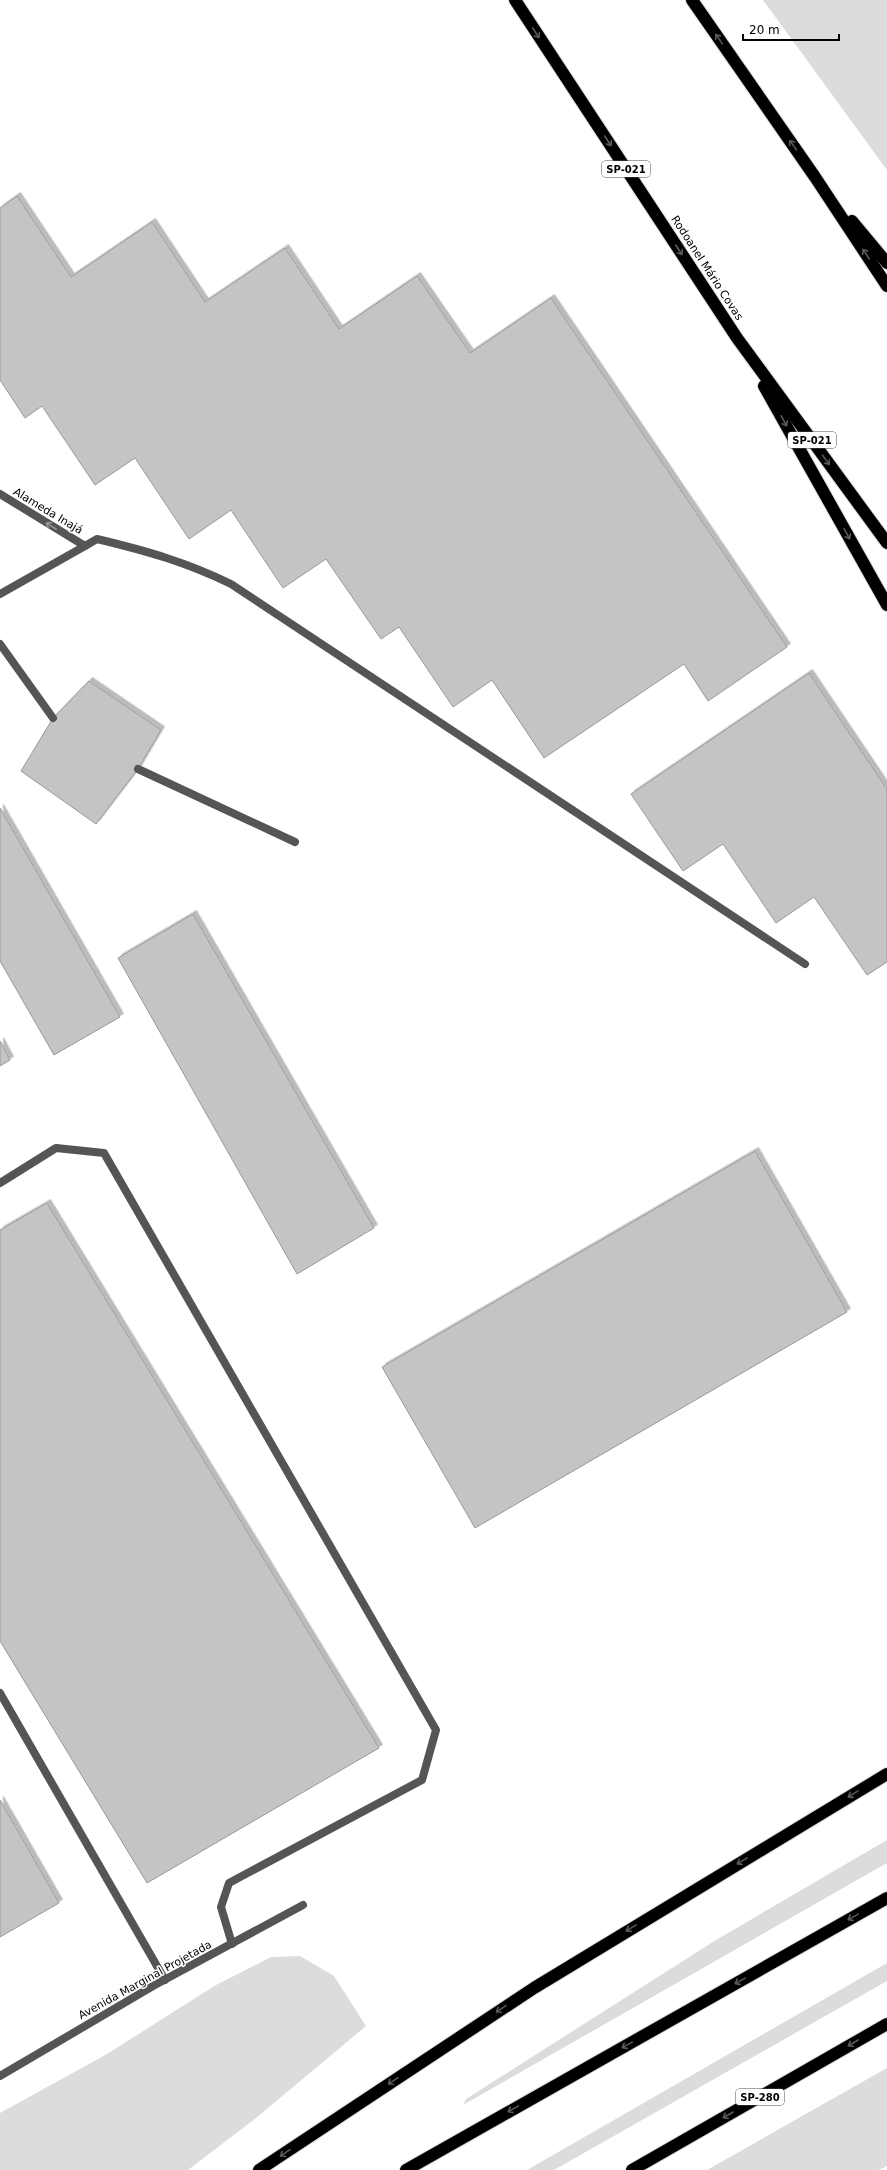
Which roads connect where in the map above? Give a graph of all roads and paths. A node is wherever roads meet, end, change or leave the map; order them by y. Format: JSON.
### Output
{"nodes":[{"id":1,"x":515,"y":0,"type":"edge"},
{"id":2,"x":692,"y":0,"type":"edge"},
{"id":3,"x":816,"y":177,"type":"junction"},
{"id":4,"x":887,"y":263,"type":"edge"},
{"id":5,"x":887,"y":286,"type":"edge"},
{"id":6,"x":738,"y":338,"type":"junction"},
{"id":7,"x":0,"y":494,"type":"edge"},
{"id":8,"x":887,"y":543,"type":"edge"},
{"id":9,"x":85,"y":546,"type":"junction"},
{"id":10,"x":0,"y":594,"type":"edge"},
{"id":11,"x":887,"y":605,"type":"edge"},
{"id":12,"x":0,"y":644,"type":"edge"},
{"id":13,"x":53,"y":718,"type":"dead end"},
{"id":14,"x":138,"y":769,"type":"dead end"},
{"id":15,"x":295,"y":842,"type":"dead end"},
{"id":16,"x":805,"y":964,"type":"dead end"},
{"id":17,"x":0,"y":1183,"type":"edge"},
{"id":18,"x":0,"y":1693,"type":"edge"},
{"id":19,"x":887,"y":1774,"type":"edge"},
{"id":20,"x":887,"y":1898,"type":"edge"},
{"id":21,"x":303,"y":1905,"type":"dead end"},
{"id":22,"x":232,"y":1944,"type":"junction"},
{"id":23,"x":165,"y":1980,"type":"junction"},
{"id":24,"x":887,"y":2024,"type":"edge"},
{"id":25,"x":0,"y":2076,"type":"edge"},
{"id":26,"x":258,"y":2170,"type":"edge"},
{"id":27,"x":406,"y":2170,"type":"edge"},
{"id":28,"x":632,"y":2170,"type":"edge"}],
"edges":[{"from":1,"to":6,"type":"highway","name":"Rodoanel Mário Covas","number":"SP-021","one_way":true},
{"from":3,"to":2,"type":"highway","one_way":true},
{"from":3,"to":4,"type":"highway"},
{"from":5,"to":3,"type":"highway","one_way":true},
{"from":6,"to":8,"type":"highway","name":"Rodoanel Mário Covas","number":"SP-021","one_way":true},
{"from":6,"to":11,"type":"highway","one_way":true},
{"from":9,"to":7,"type":"street","name":"Alameda Inajá","one_way":true},
{"from":9,"to":10,"type":"street"},
{"from":9,"to":16,"type":"street"},
{"from":12,"to":13,"type":"street"},
{"from":14,"to":15,"type":"street"},
{"from":17,"to":22,"type":"street"},
{"from":18,"to":23,"type":"street"},
{"from":19,"to":26,"type":"highway","one_way":true},
{"from":20,"to":27,"type":"highway","one_way":true},
{"from":21,"to":22,"type":"street","name":"Avenida Marginal Projetada"},
{"from":22,"to":23,"type":"street","name":"Avenida Marginal Projetada"},
{"from":23,"to":25,"type":"street","name":"Avenida Marginal Projetada"},
{"from":24,"to":28,"type":"highway","number":"SP-280","one_way":true}]}
